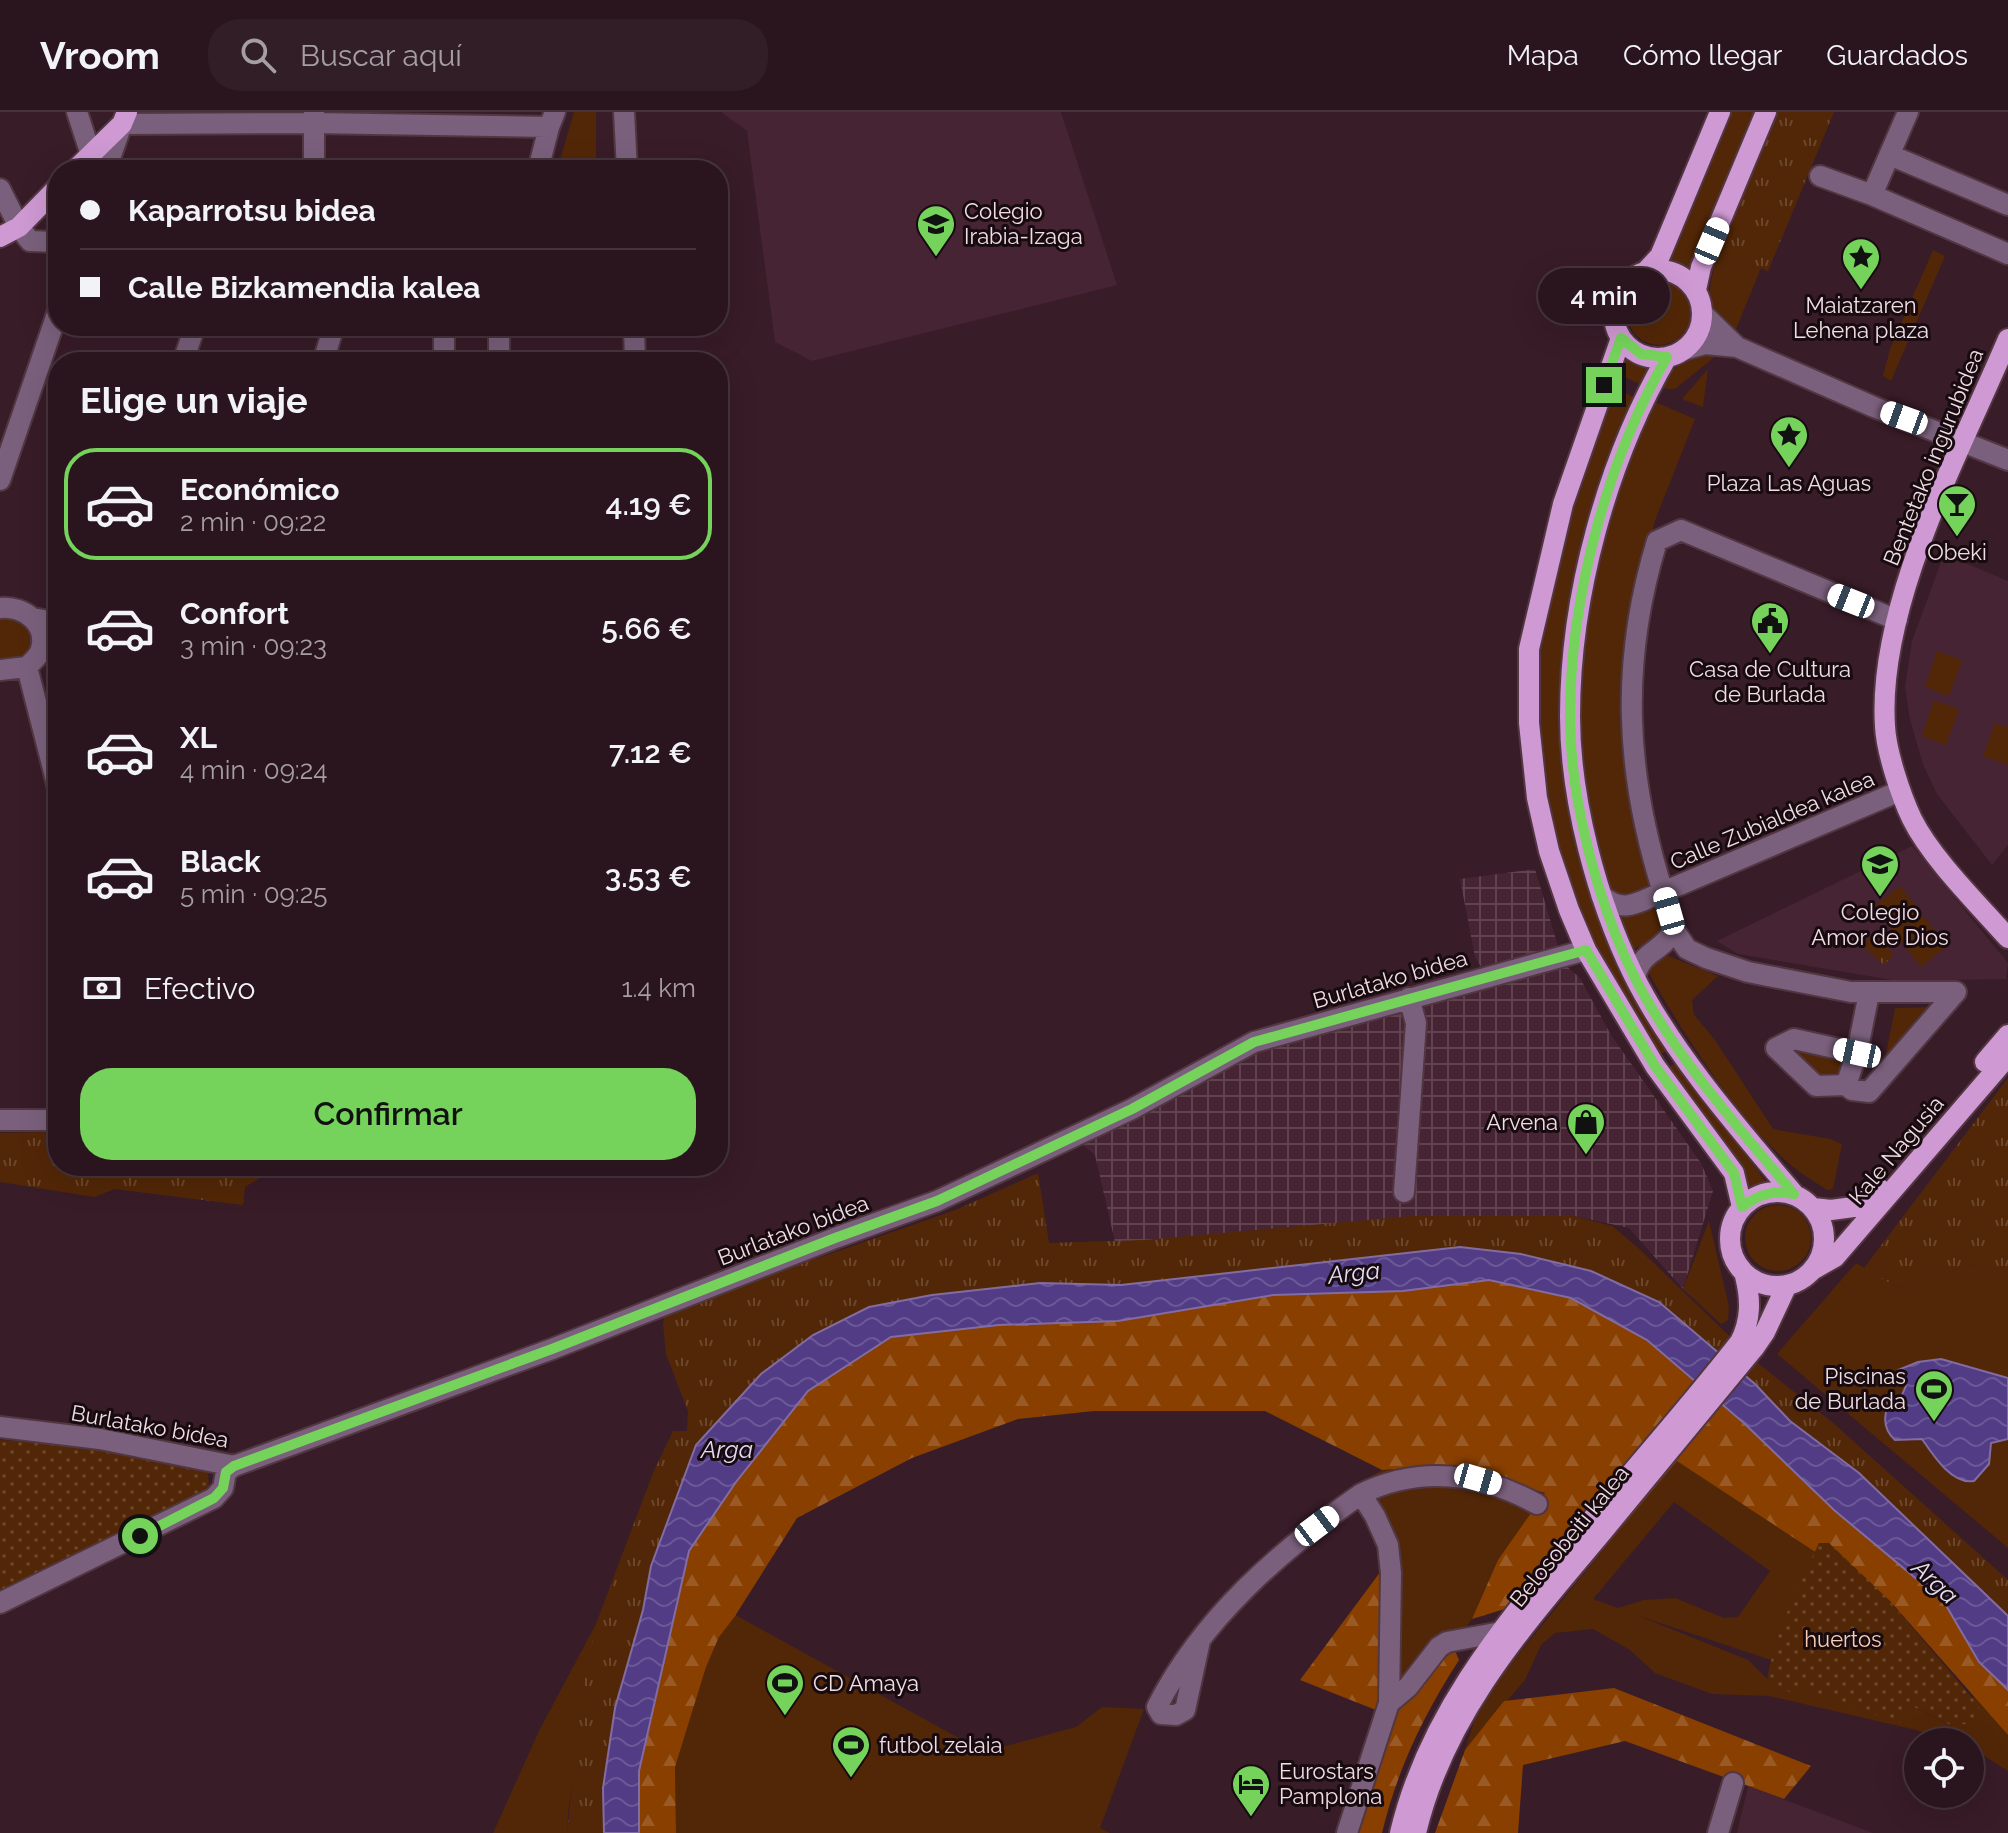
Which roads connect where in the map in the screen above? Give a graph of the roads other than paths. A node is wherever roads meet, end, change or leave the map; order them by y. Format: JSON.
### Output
{"nodes":[{"id":1,"x":77,"y":112,"type":"edge"},
{"id":2,"x":624,"y":112,"type":"edge"},
{"id":3,"x":1720,"y":112,"type":"edge"},
{"id":4,"x":1766,"y":112,"type":"edge"},
{"id":5,"x":1908,"y":112,"type":"edge"},
{"id":6,"x":125,"y":118,"type":"edge"},
{"id":7,"x":314,"y":118,"type":"edge"},
{"id":8,"x":552,"y":120,"type":"edge"},
{"id":9,"x":91,"y":155,"type":"junction"},
{"id":10,"x":1890,"y":155,"type":"junction"},
{"id":11,"x":86,"y":160,"type":"edge"},
{"id":12,"x":110,"y":160,"type":"edge"},
{"id":13,"x":314,"y":160,"type":"edge"},
{"id":14,"x":541,"y":160,"type":"edge"},
{"id":15,"x":626,"y":160,"type":"edge"},
{"id":16,"x":1820,"y":176,"type":"dead end"},
{"id":17,"x":0,"y":189,"type":"edge"},
{"id":18,"x":1872,"y":195,"type":"junction"},
{"id":19,"x":48,"y":197,"type":"edge"},
{"id":20,"x":2008,"y":205,"type":"edge"},
{"id":21,"x":19,"y":227,"type":"junction"},
{"id":22,"x":0,"y":237,"type":"edge"},
{"id":23,"x":48,"y":242,"type":"edge"},
{"id":24,"x":2008,"y":254,"type":"edge"},
{"id":25,"x":1647,"y":270,"type":"junction"},
{"id":26,"x":1696,"y":290,"type":"junction"},
{"id":27,"x":1703,"y":314,"type":"junction"},
{"id":28,"x":49,"y":336,"type":"edge"},
{"id":29,"x":1621,"y":338,"type":"junction"},
{"id":30,"x":2008,"y":339,"type":"edge"},
{"id":31,"x":1737,"y":347,"type":"junction"},
{"id":32,"x":1675,"y":354,"type":"junction"},
{"id":33,"x":1964,"y":441,"type":"junction"},
{"id":34,"x":2008,"y":460,"type":"edge"},
{"id":35,"x":0,"y":480,"type":"edge"},
{"id":36,"x":0,"y":608,"type":"edge"},
{"id":37,"x":33,"y":618,"type":"junction"},
{"id":38,"x":1897,"y":620,"type":"junction"},
{"id":39,"x":48,"y":621,"type":"edge"},
{"id":40,"x":48,"y":647,"type":"edge"},
{"id":41,"x":33,"y":660,"type":"junction"},
{"id":42,"x":0,"y":670,"type":"edge"},
{"id":43,"x":48,"y":737,"type":"edge"},
{"id":44,"x":1900,"y":791,"type":"junction"},
{"id":45,"x":1663,"y":892,"type":"junction"},
{"id":46,"x":1601,"y":895,"type":"junction"},
{"id":47,"x":1674,"y":930,"type":"junction"},
{"id":48,"x":2008,"y":938,"type":"edge"},
{"id":49,"x":1586,"y":950,"type":"junction"},
{"id":50,"x":1635,"y":977,"type":"junction"},
{"id":51,"x":1869,"y":993,"type":"junction"},
{"id":52,"x":1409,"y":998,"type":"junction"},
{"id":53,"x":2008,"y":1035,"type":"edge"},
{"id":54,"x":1857,"y":1053,"type":"junction"},
{"id":55,"x":2008,"y":1056,"type":"edge"},
{"id":56,"x":1846,"y":1085,"type":"junction"},
{"id":57,"x":0,"y":1120,"type":"edge"},
{"id":58,"x":48,"y":1120,"type":"edge"},
{"id":59,"x":1404,"y":1192,"type":"dead end"},
{"id":60,"x":1794,"y":1194,"type":"junction"},
{"id":61,"x":1742,"y":1207,"type":"junction"},
{"id":62,"x":1813,"y":1208,"type":"junction"},
{"id":63,"x":1814,"y":1269,"type":"junction"},
{"id":64,"x":1745,"y":1276,"type":"junction"},
{"id":65,"x":1787,"y":1285,"type":"junction"},
{"id":66,"x":1756,"y":1328,"type":"junction"},
{"id":67,"x":0,"y":1427,"type":"edge"},
{"id":68,"x":1659,"y":1453,"type":"junction"},
{"id":69,"x":234,"y":1466,"type":"junction"},
{"id":70,"x":1361,"y":1494,"type":"junction"},
{"id":71,"x":1537,"y":1504,"type":"dead end"},
{"id":72,"x":0,"y":1603,"type":"edge"},
{"id":73,"x":1501,"y":1632,"type":"junction"},
{"id":74,"x":1200,"y":1641,"type":"dead end"},
{"id":75,"x":1481,"y":1658,"type":"junction"},
{"id":76,"x":1389,"y":1703,"type":"junction"},
{"id":77,"x":1733,"y":1783,"type":"dead end"},
{"id":78,"x":1347,"y":1833,"type":"edge"},
{"id":79,"x":1400,"y":1833,"type":"edge"},
{"id":80,"x":1416,"y":1833,"type":"edge"},
{"id":81,"x":1718,"y":1833,"type":"edge"}],
"edges":[{"from":1,"to":9,"type":"street"},
{"from":2,"to":15,"type":"street"},
{"from":3,"to":25,"type":"main road"},
{"from":4,"to":26,"type":"main road"},
{"from":5,"to":10,"type":"street"},
{"from":6,"to":7,"type":"street"},
{"from":6,"to":9,"type":"main road"},
{"from":6,"to":12,"type":"street"},
{"from":7,"to":8,"type":"street"},
{"from":7,"to":13,"type":"street"},
{"from":8,"to":14,"type":"street"},
{"from":9,"to":11,"type":"main road"},
{"from":10,"to":18,"type":"street"},
{"from":10,"to":20,"type":"street"},
{"from":16,"to":18,"type":"street"},
{"from":17,"to":21,"type":"street"},
{"from":18,"to":24,"type":"street"},
{"from":19,"to":21,"type":"main road"},
{"from":21,"to":22,"type":"main road"},
{"from":21,"to":23,"type":"street"},
{"from":25,"to":26,"type":"main road"},
{"from":25,"to":29,"type":"main road"},
{"from":26,"to":27,"type":"main road"},
{"from":27,"to":31,"type":"street"},
{"from":27,"to":32,"type":"main road"},
{"from":28,"to":35,"type":"street"},
{"from":29,"to":32,"type":"main road"},
{"from":29,"to":49,"type":"main road"},
{"from":30,"to":33,"type":"main road","name":"Bentetako ingurubidea"},
{"from":31,"to":32,"type":"street"},
{"from":31,"to":33,"type":"street"},
{"from":32,"to":46,"type":"main road"},
{"from":33,"to":34,"type":"street"},
{"from":33,"to":38,"type":"main road","name":"Bentetako ingurubidea"},
{"from":36,"to":37,"type":"street"},
{"from":37,"to":39,"type":"street"},
{"from":37,"to":41,"type":"street"},
{"from":38,"to":44,"type":"main road","name":"Bentetako ingurubidea"},
{"from":38,"to":45,"type":"street"},
{"from":40,"to":41,"type":"street"},
{"from":41,"to":42,"type":"street"},
{"from":41,"to":43,"type":"street"},
{"from":44,"to":45,"type":"street","name":"Calle Zubialdea kalea"},
{"from":44,"to":48,"type":"main road","name":"Bentetako ingurubidea"},
{"from":45,"to":46,"type":"street","name":"Calle Zubialdea kalea"},
{"from":45,"to":47,"type":"street","name":"Calle Zubialdea kalea"},
{"from":46,"to":50,"type":"main road"},
{"from":47,"to":50,"type":"street"},
{"from":47,"to":51,"type":"street"},
{"from":49,"to":52,"type":"street","name":"Burlatako bidea"},
{"from":49,"to":61,"type":"main road"},
{"from":50,"to":60,"type":"main road"},
{"from":51,"to":54,"type":"street"},
{"from":51,"to":56,"type":"street"},
{"from":52,"to":59,"type":"street"},
{"from":52,"to":69,"type":"street","name":"Burlatako bidea"},
{"from":53,"to":62,"type":"main road","name":"Kale Nagusia"},
{"from":54,"to":56,"type":"street"},
{"from":54,"to":56,"type":"street"},
{"from":55,"to":63,"type":"main road","name":"Kale Nagusia"},
{"from":57,"to":58,"type":"street"},
{"from":60,"to":61,"type":"main road"},
{"from":60,"to":62,"type":"main road"},
{"from":61,"to":64,"type":"main road"},
{"from":62,"to":63,"type":"main road"},
{"from":63,"to":65,"type":"main road"},
{"from":64,"to":65,"type":"main road"},
{"from":64,"to":66,"type":"main road"},
{"from":65,"to":66,"type":"main road","name":"Belosobeiti kalea"},
{"from":66,"to":68,"type":"main road","name":"Belosobeiti kalea"},
{"from":67,"to":69,"type":"street","name":"Burlatako bidea"},
{"from":68,"to":73,"type":"main road","name":"Belosobeiti kalea"},
{"from":68,"to":80,"type":"main road","name":"Belosobeiti kalea"},
{"from":69,"to":72,"type":"street"},
{"from":70,"to":71,"type":"street","name":"Belosobeiti kalea"},
{"from":70,"to":74,"type":"street","name":"Belosobeiti kalea"},
{"from":70,"to":76,"type":"street","name":"Belosobeiti kalea"},
{"from":73,"to":75,"type":"main road","name":"Belosobeiti kalea"},
{"from":73,"to":76,"type":"street","name":"Belosobeiti kalea"},
{"from":75,"to":76,"type":"street"},
{"from":75,"to":79,"type":"main road","name":"Belosobeiti kalea"},
{"from":76,"to":78,"type":"street","name":"Belosobeiti kalea"},
{"from":77,"to":81,"type":"street"}]}
